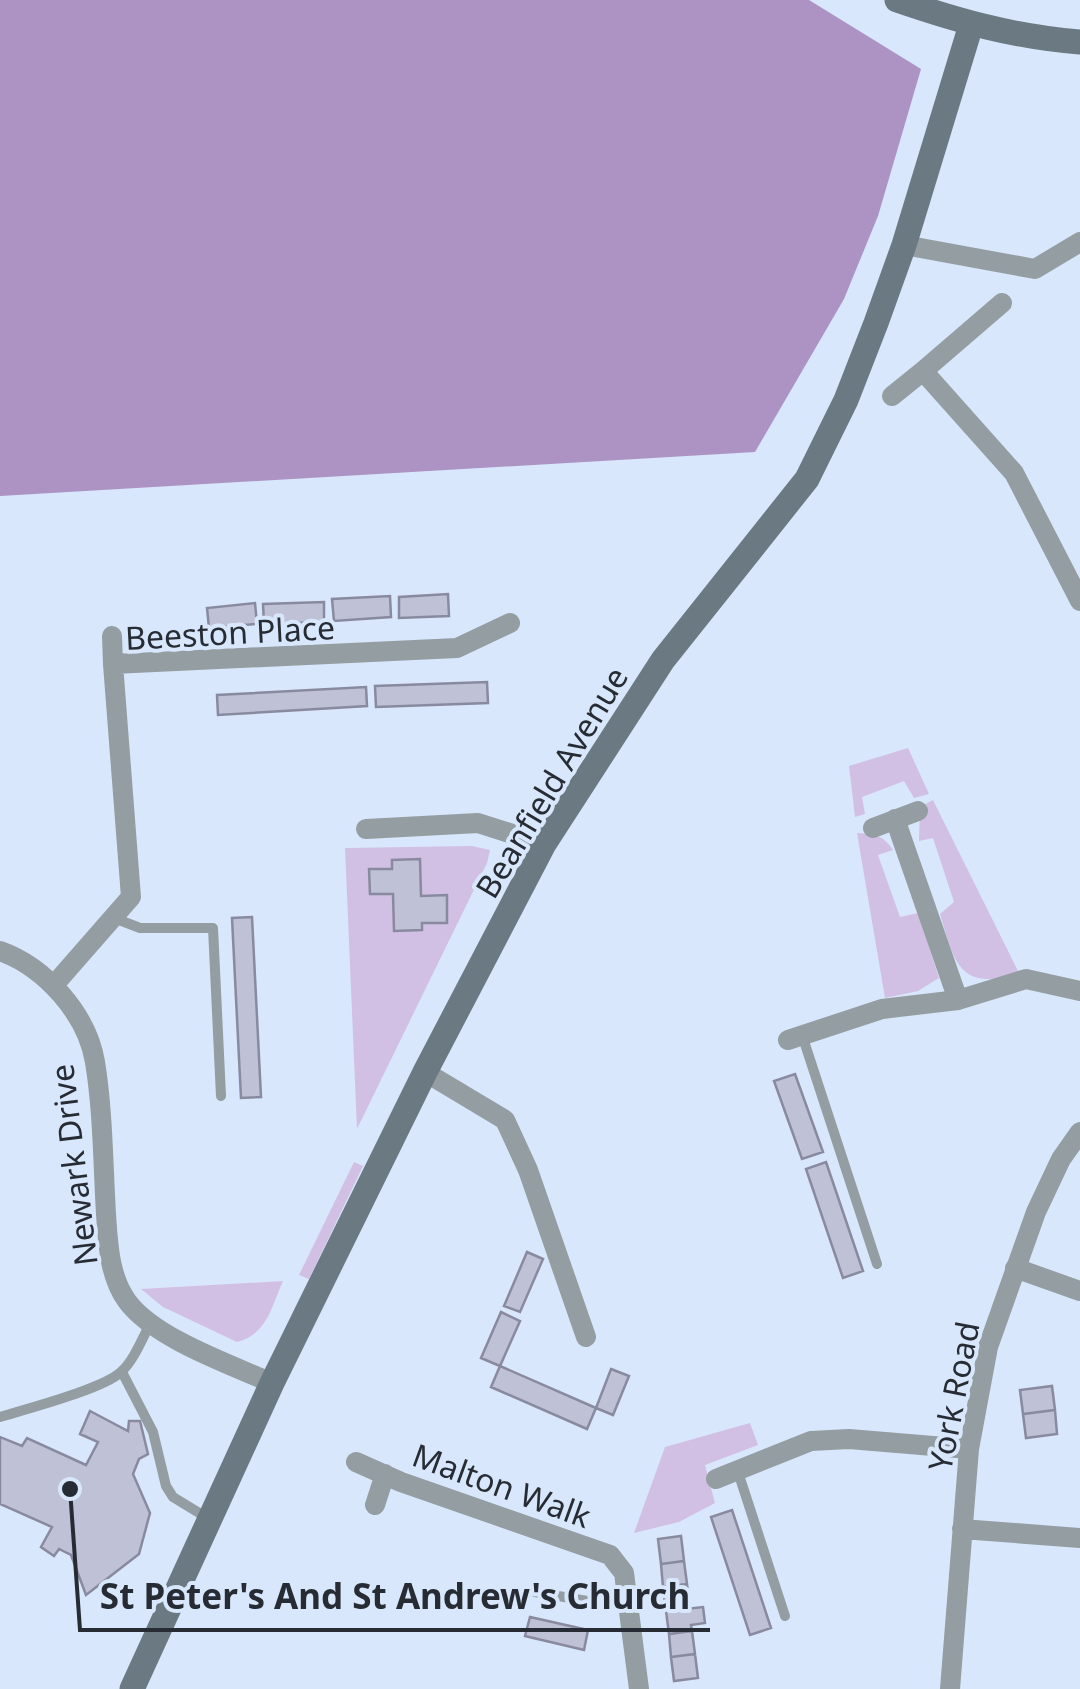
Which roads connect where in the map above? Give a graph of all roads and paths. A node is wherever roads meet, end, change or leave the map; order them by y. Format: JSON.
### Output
{"nodes":[{"id":1,"x":897,"y":0,"type":"edge"},
{"id":2,"x":971,"y":25,"type":"junction"},
{"id":3,"x":1080,"y":42,"type":"edge"},
{"id":4,"x":1080,"y":242,"type":"edge"},
{"id":5,"x":904,"y":245,"type":"junction"},
{"id":6,"x":1002,"y":302,"type":"dead end"},
{"id":7,"x":923,"y":371,"type":"junction"},
{"id":8,"x":892,"y":396,"type":"dead end"},
{"id":9,"x":1080,"y":601,"type":"edge"},
{"id":10,"x":510,"y":623,"type":"dead end"},
{"id":11,"x":112,"y":636,"type":"dead end"},
{"id":12,"x":113,"y":664,"type":"junction"},
{"id":13,"x":918,"y":811,"type":"dead end"},
{"id":14,"x":896,"y":820,"type":"junction"},
{"id":15,"x":872,"y":828,"type":"dead end"},
{"id":16,"x":366,"y":829,"type":"dead end"},
{"id":17,"x":544,"y":844,"type":"junction"},
{"id":18,"x":113,"y":917,"type":"junction"},
{"id":19,"x":0,"y":951,"type":"edge"},
{"id":20,"x":54,"y":985,"type":"junction"},
{"id":21,"x":1080,"y":991,"type":"edge"},
{"id":22,"x":958,"y":1000,"type":"junction"},
{"id":23,"x":795,"y":1038,"type":"joint"},
{"id":24,"x":425,"y":1072,"type":"junction"},
{"id":25,"x":221,"y":1096,"type":"dead end"},
{"id":26,"x":1080,"y":1132,"type":"edge"},
{"id":27,"x":877,"y":1264,"type":"dead end"},
{"id":28,"x":1015,"y":1268,"type":"junction"},
{"id":29,"x":1080,"y":1291,"type":"edge"},
{"id":30,"x":151,"y":1323,"type":"junction"},
{"id":31,"x":586,"y":1338,"type":"dead end"},
{"id":32,"x":122,"y":1372,"type":"junction"},
{"id":33,"x":272,"y":1383,"type":"junction"},
{"id":34,"x":0,"y":1417,"type":"edge"},
{"id":35,"x":969,"y":1449,"type":"junction"},
{"id":36,"x":356,"y":1462,"type":"dead end"},
{"id":37,"x":738,"y":1472,"type":"junction"},
{"id":38,"x":385,"y":1474,"type":"junction"},
{"id":39,"x":716,"y":1479,"type":"dead end"},
{"id":40,"x":375,"y":1505,"type":"dead end"},
{"id":41,"x":210,"y":1520,"type":"junction"},
{"id":42,"x":962,"y":1529,"type":"junction"},
{"id":43,"x":1080,"y":1538,"type":"edge"},
{"id":44,"x":535,"y":1592,"type":"dead end"},
{"id":45,"x":628,"y":1596,"type":"junction"},
{"id":46,"x":785,"y":1616,"type":"dead end"},
{"id":47,"x":134,"y":1688,"type":"edge"},
{"id":48,"x":639,"y":1689,"type":"edge"},
{"id":49,"x":950,"y":1689,"type":"edge"}],
"edges":[{"from":1,"to":2,"type":"street"},
{"from":2,"to":3,"type":"street"},
{"from":2,"to":5,"type":"street","name":"Beanfield Avenue"},
{"from":4,"to":5,"type":"street"},
{"from":5,"to":17,"type":"street","name":"Beanfield Avenue"},
{"from":6,"to":7,"type":"street"},
{"from":7,"to":8,"type":"street"},
{"from":7,"to":9,"type":"street"},
{"from":10,"to":12,"type":"street","name":"Beeston Place"},
{"from":11,"to":12,"type":"street"},
{"from":12,"to":18,"type":"street","name":"Beeston Place"},
{"from":13,"to":14,"type":"street"},
{"from":14,"to":15,"type":"street"},
{"from":14,"to":22,"type":"street"},
{"from":16,"to":17,"type":"street"},
{"from":17,"to":24,"type":"street","name":"Beanfield Avenue"},
{"from":18,"to":20,"type":"street","name":"Beeston Place"},
{"from":18,"to":25,"type":"lane"},
{"from":19,"to":20,"type":"street","name":"Newark Drive"},
{"from":20,"to":30,"type":"street","name":"Newark Drive"},
{"from":21,"to":22,"type":"street"},
{"from":22,"to":23,"type":"street"},
{"from":23,"to":27,"type":"lane"},
{"from":24,"to":31,"type":"street"},
{"from":24,"to":33,"type":"street","name":"Beanfield Avenue"},
{"from":26,"to":28,"type":"street","name":"York Road"},
{"from":28,"to":29,"type":"street"},
{"from":28,"to":35,"type":"street","name":"York Road"},
{"from":30,"to":32,"type":"lane"},
{"from":30,"to":33,"type":"street","name":"Newark Drive"},
{"from":32,"to":34,"type":"lane"},
{"from":32,"to":41,"type":"lane"},
{"from":33,"to":41,"type":"street","name":"Beanfield Avenue"},
{"from":35,"to":37,"type":"street"},
{"from":35,"to":42,"type":"street","name":"York Road"},
{"from":36,"to":38,"type":"street","name":"Malton Walk"},
{"from":37,"to":39,"type":"street"},
{"from":37,"to":46,"type":"lane"},
{"from":38,"to":40,"type":"street"},
{"from":38,"to":45,"type":"street","name":"Malton Walk"},
{"from":41,"to":47,"type":"street","name":"Beanfield Avenue"},
{"from":42,"to":43,"type":"street"},
{"from":42,"to":49,"type":"street","name":"York Road"},
{"from":44,"to":45,"type":"lane"},
{"from":45,"to":48,"type":"street","name":"Malton Walk"}]}
